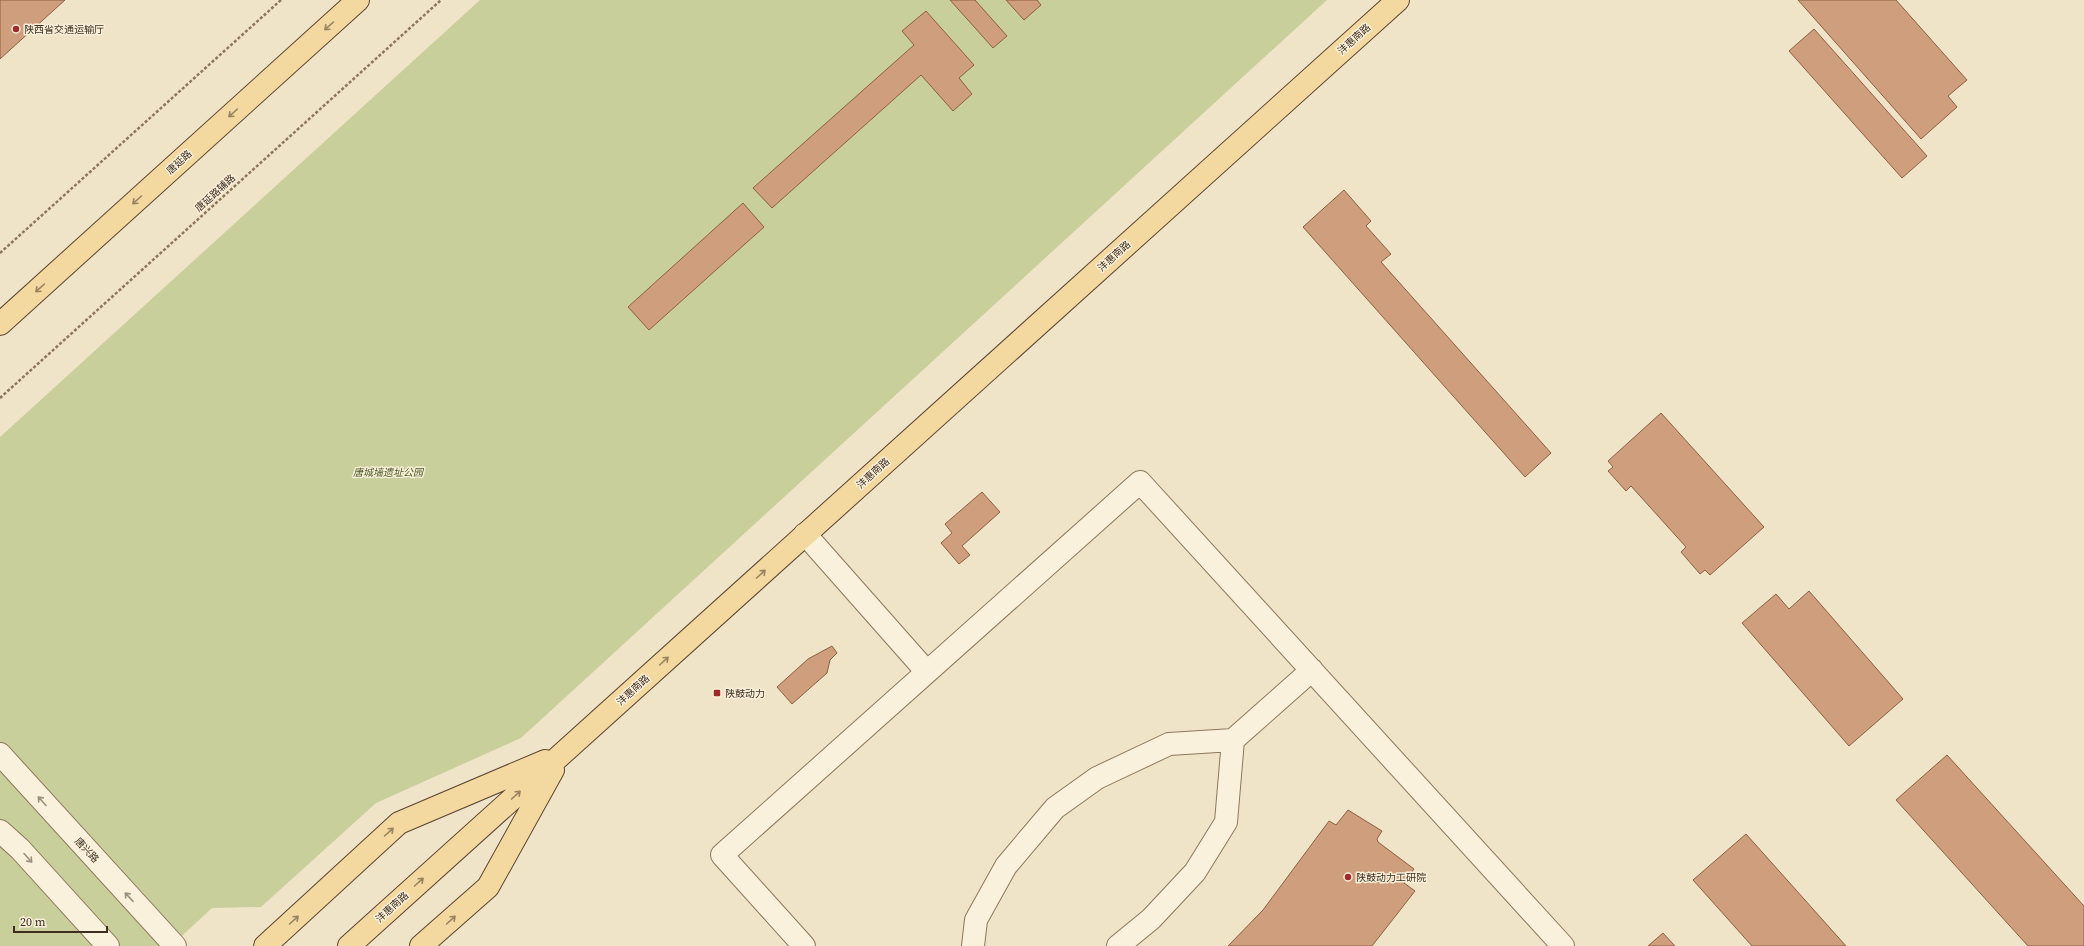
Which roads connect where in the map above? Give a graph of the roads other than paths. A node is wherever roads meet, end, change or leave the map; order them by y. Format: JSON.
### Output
{"nodes":[{"id":1,"x":358,"y":0,"type":"edge"},
{"id":2,"x":1398,"y":0,"type":"edge"},
{"id":3,"x":0,"y":324,"type":"edge"},
{"id":4,"x":805,"y":534,"type":"junction"},
{"id":5,"x":1312,"y":670,"type":"junction"},
{"id":6,"x":927,"y":672,"type":"junction"},
{"id":7,"x":1233,"y":740,"type":"junction"},
{"id":8,"x":0,"y":754,"type":"edge"},
{"id":9,"x":561,"y":754,"type":"junction"},
{"id":10,"x":0,"y":831,"type":"edge"},
{"id":11,"x":108,"y":946,"type":"edge"},
{"id":12,"x":175,"y":946,"type":"edge"},
{"id":13,"x":265,"y":946,"type":"edge"},
{"id":14,"x":349,"y":946,"type":"edge"},
{"id":15,"x":422,"y":946,"type":"edge"},
{"id":16,"x":804,"y":946,"type":"edge"},
{"id":17,"x":973,"y":946,"type":"edge"},
{"id":18,"x":1118,"y":946,"type":"edge"},
{"id":19,"x":1563,"y":946,"type":"edge"}],
"edges":[{"from":1,"to":3,"type":"main road","name":"唐延路","one_way":true},
{"from":2,"to":4,"type":"main road","name":"沣惠南路"},
{"from":4,"to":6,"type":"street"},
{"from":9,"to":4,"type":"main road","name":"沣惠南路","one_way":true},
{"from":5,"to":6,"type":"street"},
{"from":5,"to":7,"type":"street"},
{"from":5,"to":19,"type":"street"},
{"from":6,"to":16,"type":"street"},
{"from":7,"to":17,"type":"street"},
{"from":7,"to":18,"type":"street"},
{"from":12,"to":8,"type":"street","name":"唐兴路","one_way":true},
{"from":13,"to":9,"type":"main road","one_way":true},
{"from":14,"to":9,"type":"main road","name":"沣惠南路","one_way":true},
{"from":15,"to":9,"type":"main road","one_way":true},
{"from":10,"to":11,"type":"street","one_way":true}]}
